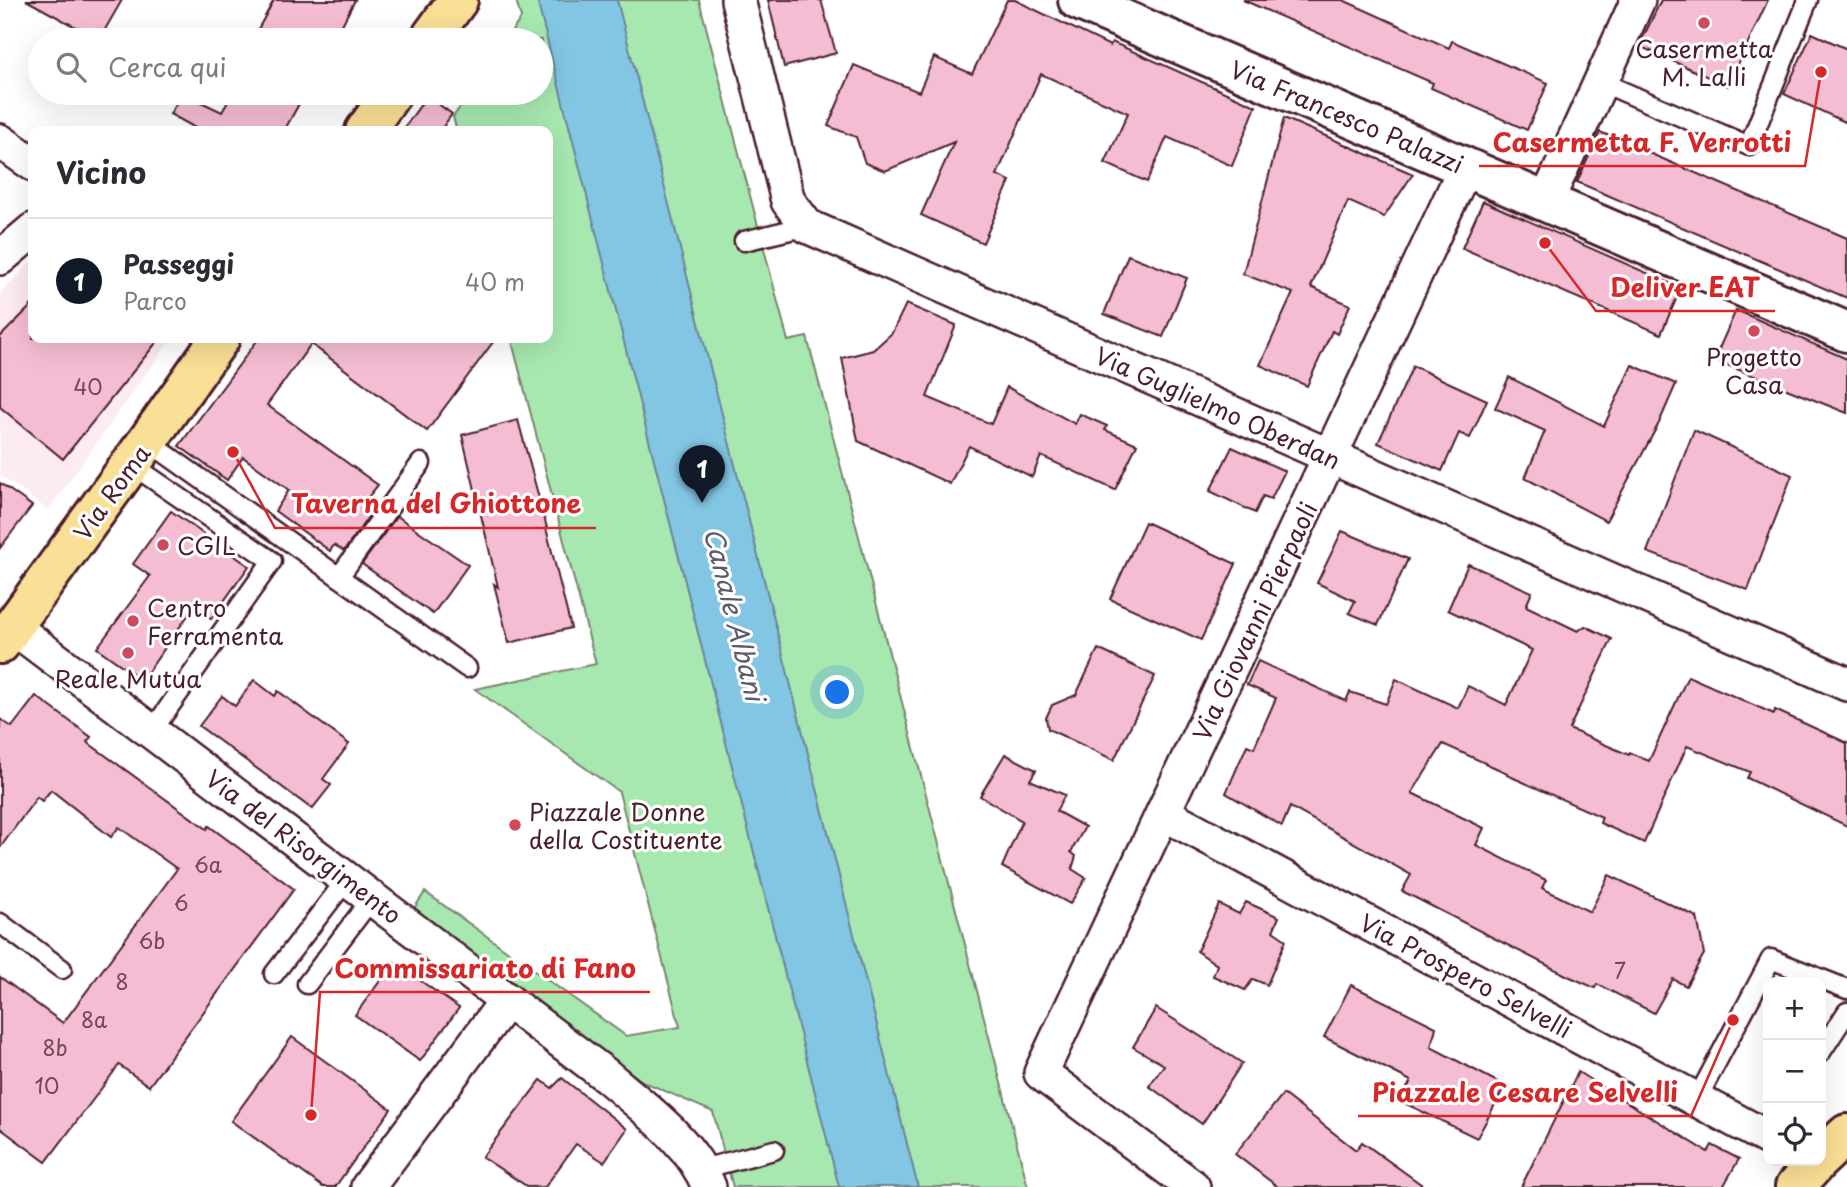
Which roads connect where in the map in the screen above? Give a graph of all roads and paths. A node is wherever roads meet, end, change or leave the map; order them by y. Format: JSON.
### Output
{"nodes":[{"id":1,"x":738,"y":0,"type":"edge"},
{"id":2,"x":1078,"y":0,"type":"edge"},
{"id":3,"x":1638,"y":0,"type":"edge"},
{"id":4,"x":1808,"y":0,"type":"edge"},
{"id":5,"x":454,"y":3,"type":"edge"},
{"id":6,"x":437,"y":28,"type":"edge"},
{"id":7,"x":1601,"y":82,"type":"junction"},
{"id":8,"x":379,"y":105,"type":"edge"},
{"id":9,"x":368,"y":126,"type":"edge"},
{"id":10,"x":0,"y":142,"type":"edge"},
{"id":11,"x":28,"y":161,"type":"edge"},
{"id":12,"x":1465,"y":167,"type":"junction"},
{"id":13,"x":1546,"y":202,"type":"junction"},
{"id":14,"x":807,"y":226,"type":"junction"},
{"id":15,"x":28,"y":234,"type":"edge"},
{"id":16,"x":744,"y":241,"type":"dead end"},
{"id":17,"x":0,"y":258,"type":"edge"},
{"id":18,"x":1847,"y":332,"type":"edge"},
{"id":19,"x":216,"y":343,"type":"edge"},
{"id":20,"x":139,"y":453,"type":"junction"},
{"id":21,"x":1331,"y":456,"type":"junction"},
{"id":22,"x":421,"y":463,"type":"dead end"},
{"id":23,"x":339,"y":577,"type":"junction"},
{"id":24,"x":6,"y":635,"type":"edge"},
{"id":25,"x":467,"y":668,"type":"dead end"},
{"id":26,"x":1847,"y":684,"type":"edge"},
{"id":27,"x":152,"y":731,"type":"junction"},
{"id":28,"x":1163,"y":813,"type":"junction"},
{"id":29,"x":360,"y":888,"type":"junction"},
{"id":30,"x":0,"y":923,"type":"edge"},
{"id":31,"x":62,"y":969,"type":"dead end"},
{"id":32,"x":274,"y":974,"type":"dead end"},
{"id":33,"x":307,"y":984,"type":"dead end"},
{"id":34,"x":1847,"y":989,"type":"edge"},
{"id":35,"x":507,"y":1000,"type":"junction"},
{"id":36,"x":1847,"y":1012,"type":"edge"},
{"id":37,"x":1826,"y":1044,"type":"edge"},
{"id":38,"x":1697,"y":1099,"type":"junction"},
{"id":39,"x":1763,"y":1133,"type":"edge"},
{"id":40,"x":1847,"y":1133,"type":"edge"},
{"id":41,"x":774,"y":1150,"type":"dead end"},
{"id":42,"x":1809,"y":1167,"type":"edge"},
{"id":43,"x":706,"y":1178,"type":"edge"},
{"id":44,"x":368,"y":1187,"type":"edge"},
{"id":45,"x":1193,"y":1187,"type":"edge"}],
"edges":[{"from":1,"to":14,"type":"street"},
{"from":2,"to":12,"type":"street","name":"Via Francesco Palazzi"},
{"from":3,"to":7,"type":"street"},
{"from":4,"to":7,"type":"lane"},
{"from":5,"to":6,"type":"main road"},
{"from":7,"to":13,"type":"street"},
{"from":8,"to":9,"type":"main road"},
{"from":10,"to":11,"type":"street"},
{"from":12,"to":13,"type":"street","name":"Via Francesco Palazzi"},
{"from":12,"to":21,"type":"street","name":"Via Giovanni Pierpaoli"},
{"from":13,"to":18,"type":"street","name":"Via Francesco Palazzi"},
{"from":14,"to":16,"type":"lane"},
{"from":14,"to":21,"type":"street","name":"Via Guglielmo Oberdan"},
{"from":15,"to":17,"type":"street"},
{"from":19,"to":20,"type":"main road","name":"Via Roma"},
{"from":20,"to":23,"type":"lane"},
{"from":20,"to":24,"type":"main road","name":"Via Roma"},
{"from":20,"to":27,"type":"lane"},
{"from":21,"to":26,"type":"street","name":"Via Guglielmo Oberdan"},
{"from":21,"to":28,"type":"street","name":"Via Giovanni Pierpaoli"},
{"from":22,"to":23,"type":"lane"},
{"from":23,"to":25,"type":"lane"},
{"from":24,"to":27,"type":"street","name":"Via del Risorgimento"},
{"from":27,"to":29,"type":"street","name":"Via del Risorgimento"},
{"from":28,"to":38,"type":"street","name":"Via Prospero Selvelli"},
{"from":28,"to":45,"type":"street","name":"Via Giovanni Pierpaoli"},
{"from":29,"to":32,"type":"lane"},
{"from":29,"to":33,"type":"lane"},
{"from":29,"to":35,"type":"street","name":"Via del Risorgimento"},
{"from":30,"to":31,"type":"lane"},
{"from":34,"to":38,"type":"lane"},
{"from":35,"to":43,"type":"street","name":"Via del Risorgimento"},
{"from":35,"to":44,"type":"street"},
{"from":36,"to":37,"type":"lane"},
{"from":38,"to":39,"type":"street","name":"Via Prospero Selvelli"},
{"from":40,"to":42,"type":"main road"},
{"from":41,"to":43,"type":"lane"}]}
